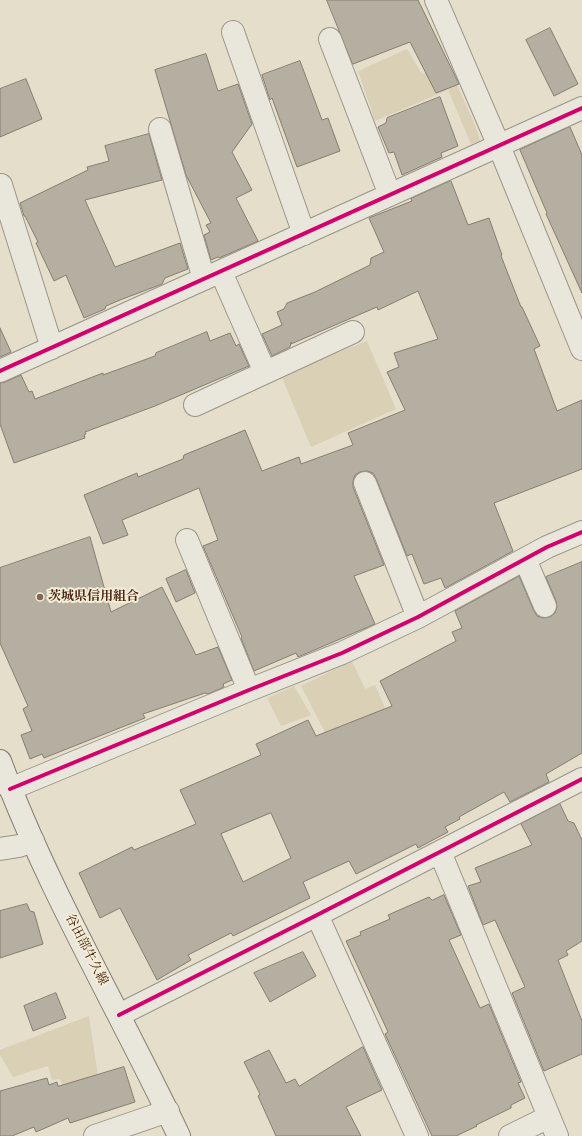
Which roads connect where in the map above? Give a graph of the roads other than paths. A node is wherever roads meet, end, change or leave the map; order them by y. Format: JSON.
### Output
{"nodes":[{"id":1,"x":436,"y":0,"type":"edge"},
{"id":2,"x":233,"y":32,"type":"dead end"},
{"id":3,"x":330,"y":39,"type":"dead end"},
{"id":4,"x":582,"y":108,"type":"edge"},
{"id":5,"x":160,"y":129,"type":"dead end"},
{"id":6,"x":499,"y":146,"type":"junction"},
{"id":7,"x":1,"y":185,"type":"dead end"},
{"id":8,"x":390,"y":195,"type":"junction"},
{"id":9,"x":304,"y":234,"type":"junction"},
{"id":10,"x":212,"y":275,"type":"junction"},
{"id":11,"x":353,"y":332,"type":"dead end"},
{"id":12,"x":52,"y":348,"type":"junction"},
{"id":13,"x":582,"y":349,"type":"edge"},
{"id":14,"x":0,"y":371,"type":"edge"},
{"id":15,"x":265,"y":372,"type":"junction"},
{"id":16,"x":195,"y":405,"type":"dead end"},
{"id":17,"x":366,"y":483,"type":"dead end"},
{"id":18,"x":582,"y":532,"type":"edge"},
{"id":19,"x":187,"y":540,"type":"dead end"},
{"id":20,"x":526,"y":559,"type":"junction"},
{"id":21,"x":545,"y":606,"type":"dead end"},
{"id":22,"x":418,"y":618,"type":"junction"},
{"id":23,"x":249,"y":690,"type":"junction"},
{"id":24,"x":0,"y":761,"type":"edge"},
{"id":25,"x":582,"y":779,"type":"edge"},
{"id":26,"x":10,"y":789,"type":"junction"},
{"id":27,"x":33,"y":841,"type":"junction"},
{"id":28,"x":0,"y":849,"type":"edge"},
{"id":29,"x":440,"y":852,"type":"junction"},
{"id":30,"x":317,"y":915,"type":"junction"},
{"id":31,"x":119,"y":1015,"type":"junction"},
{"id":32,"x":168,"y":1111,"type":"junction"},
{"id":33,"x":553,"y":1127,"type":"edge"},
{"id":34,"x":95,"y":1136,"type":"edge"},
{"id":35,"x":179,"y":1136,"type":"edge"},
{"id":36,"x":417,"y":1136,"type":"edge"},
{"id":37,"x":510,"y":1136,"type":"edge"}],
"edges":[{"from":1,"to":6,"type":"street"},
{"from":2,"to":9,"type":"street"},
{"from":3,"to":8,"type":"street"},
{"from":4,"to":6,"type":"street"},
{"from":5,"to":10,"type":"street"},
{"from":6,"to":8,"type":"street"},
{"from":6,"to":13,"type":"street"},
{"from":7,"to":12,"type":"street"},
{"from":8,"to":9,"type":"street"},
{"from":9,"to":10,"type":"street"},
{"from":10,"to":12,"type":"street"},
{"from":10,"to":15,"type":"street"},
{"from":11,"to":15,"type":"street"},
{"from":12,"to":14,"type":"street"},
{"from":15,"to":16,"type":"street"},
{"from":17,"to":22,"type":"street"},
{"from":18,"to":20,"type":"street"},
{"from":19,"to":23,"type":"street"},
{"from":20,"to":21,"type":"street"},
{"from":20,"to":22,"type":"street"},
{"from":22,"to":23,"type":"street"},
{"from":23,"to":26,"type":"street"},
{"from":24,"to":26,"type":"street","name":"谷田部牛久線"},
{"from":25,"to":29,"type":"street"},
{"from":26,"to":27,"type":"street","name":"谷田部牛久線"},
{"from":27,"to":28,"type":"street"},
{"from":27,"to":31,"type":"street","name":"谷田部牛久線"},
{"from":29,"to":30,"type":"street"},
{"from":29,"to":33,"type":"street"},
{"from":30,"to":31,"type":"street"},
{"from":30,"to":36,"type":"street"},
{"from":31,"to":32,"type":"street","name":"谷田部牛久線"},
{"from":32,"to":34,"type":"street"},
{"from":32,"to":35,"type":"street","name":"谷田部牛久線"},
{"from":33,"to":37,"type":"street"}]}
